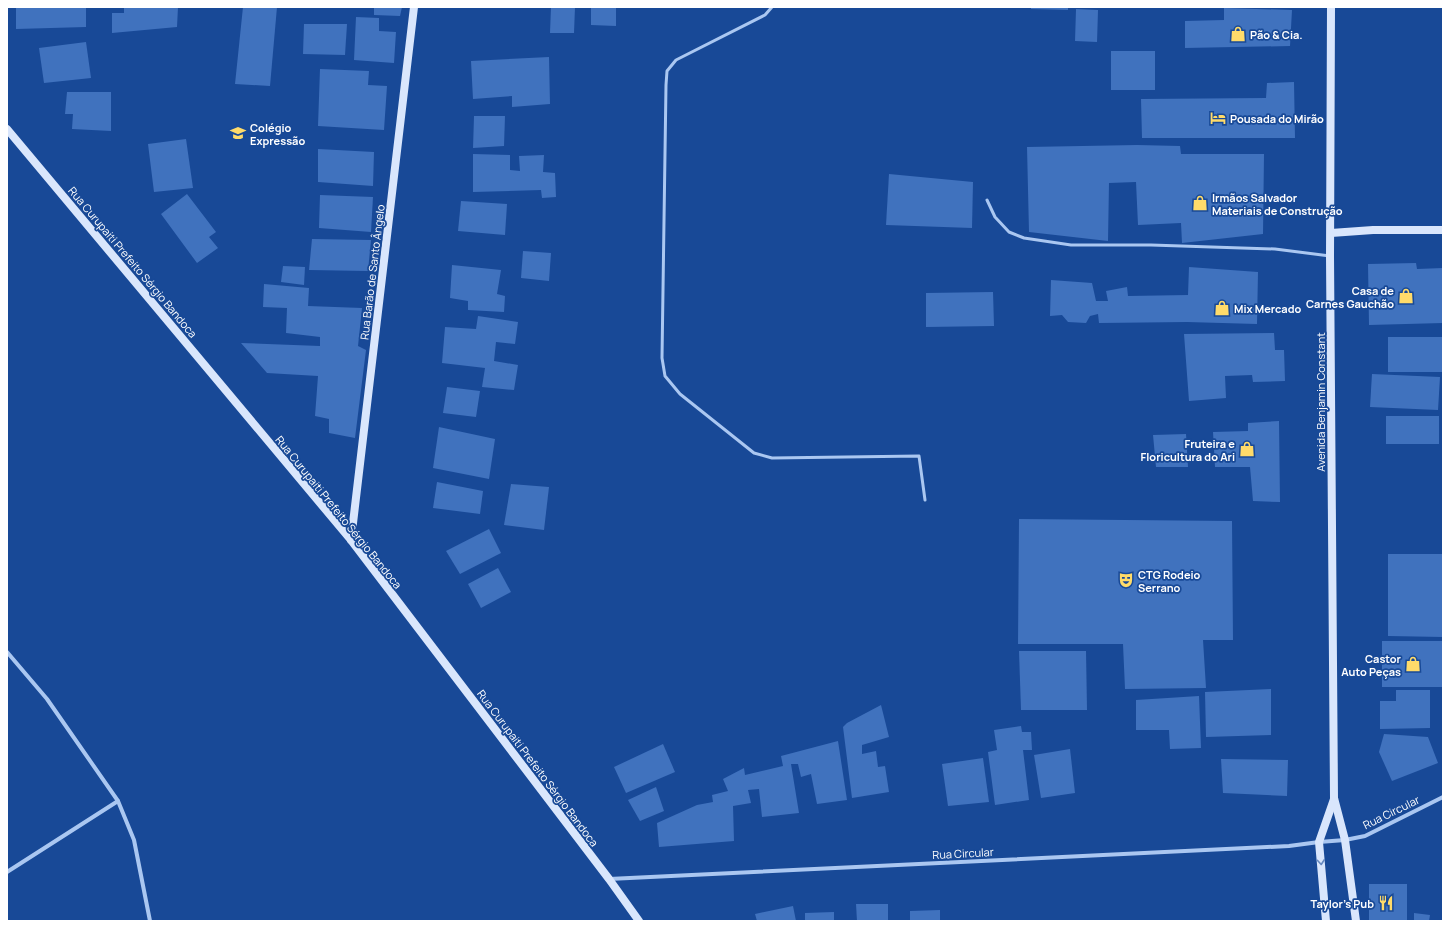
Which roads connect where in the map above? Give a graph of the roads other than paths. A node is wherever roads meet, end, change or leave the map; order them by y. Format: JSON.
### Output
{"nodes":[{"id":1,"x":414,"y":7,"type":"edge"},
{"id":2,"x":772,"y":7,"type":"edge"},
{"id":3,"x":1331,"y":7,"type":"edge"},
{"id":4,"x":7,"y":129,"type":"edge"},
{"id":5,"x":987,"y":200,"type":"dead end"},
{"id":6,"x":1443,"y":230,"type":"edge"},
{"id":7,"x":1331,"y":233,"type":"junction"},
{"id":8,"x":1330,"y":256,"type":"junction"},
{"id":9,"x":925,"y":500,"type":"dead end"},
{"id":10,"x":351,"y":540,"type":"junction"},
{"id":11,"x":7,"y":652,"type":"edge"},
{"id":12,"x":1443,"y":797,"type":"edge"},
{"id":13,"x":1334,"y":798,"type":"junction"},
{"id":14,"x":118,"y":801,"type":"junction"},
{"id":15,"x":1345,"y":840,"type":"junction"},
{"id":16,"x":1319,"y":842,"type":"junction"},
{"id":17,"x":7,"y":872,"type":"edge"},
{"id":18,"x":609,"y":879,"type":"junction"},
{"id":19,"x":150,"y":921,"type":"edge"},
{"id":20,"x":639,"y":921,"type":"edge"},
{"id":21,"x":1326,"y":921,"type":"edge"},
{"id":22,"x":1356,"y":921,"type":"edge"}],
"edges":[{"from":1,"to":10,"type":"street","name":"Rua Barão de Santo Ângelo"},
{"from":2,"to":9,"type":"lane"},
{"from":3,"to":7,"type":"street","name":"Avenida Benjamin Constant"},
{"from":4,"to":10,"type":"street","name":"Rua Curupaiti Prefeito Sérgio Bandoca"},
{"from":5,"to":8,"type":"lane"},
{"from":6,"to":7,"type":"street"},
{"from":7,"to":8,"type":"street","name":"Avenida Benjamin Constant"},
{"from":8,"to":13,"type":"street","name":"Avenida Benjamin Constant"},
{"from":10,"to":18,"type":"street","name":"Rua Curupaiti Prefeito Sérgio Bandoca"},
{"from":11,"to":14,"type":"street"},
{"from":12,"to":15,"type":"street","name":"Rua Circular"},
{"from":13,"to":15,"type":"street","name":"Avenida Benjamin Constant"},
{"from":13,"to":16,"type":"street","name":"Avenida Benjamin Constant"},
{"from":14,"to":17,"type":"street"},
{"from":14,"to":19,"type":"street"},
{"from":15,"to":16,"type":"street","name":"Rua Circular"},
{"from":15,"to":22,"type":"street","name":"Avenida Benjamin Constant"},
{"from":16,"to":18,"type":"street","name":"Rua Circular"},
{"from":16,"to":21,"type":"street","name":"Avenida Benjamin Constant","one_way":true},
{"from":18,"to":20,"type":"street","name":"Rua Curupaiti Prefeito Sérgio Bandoca"}]}
